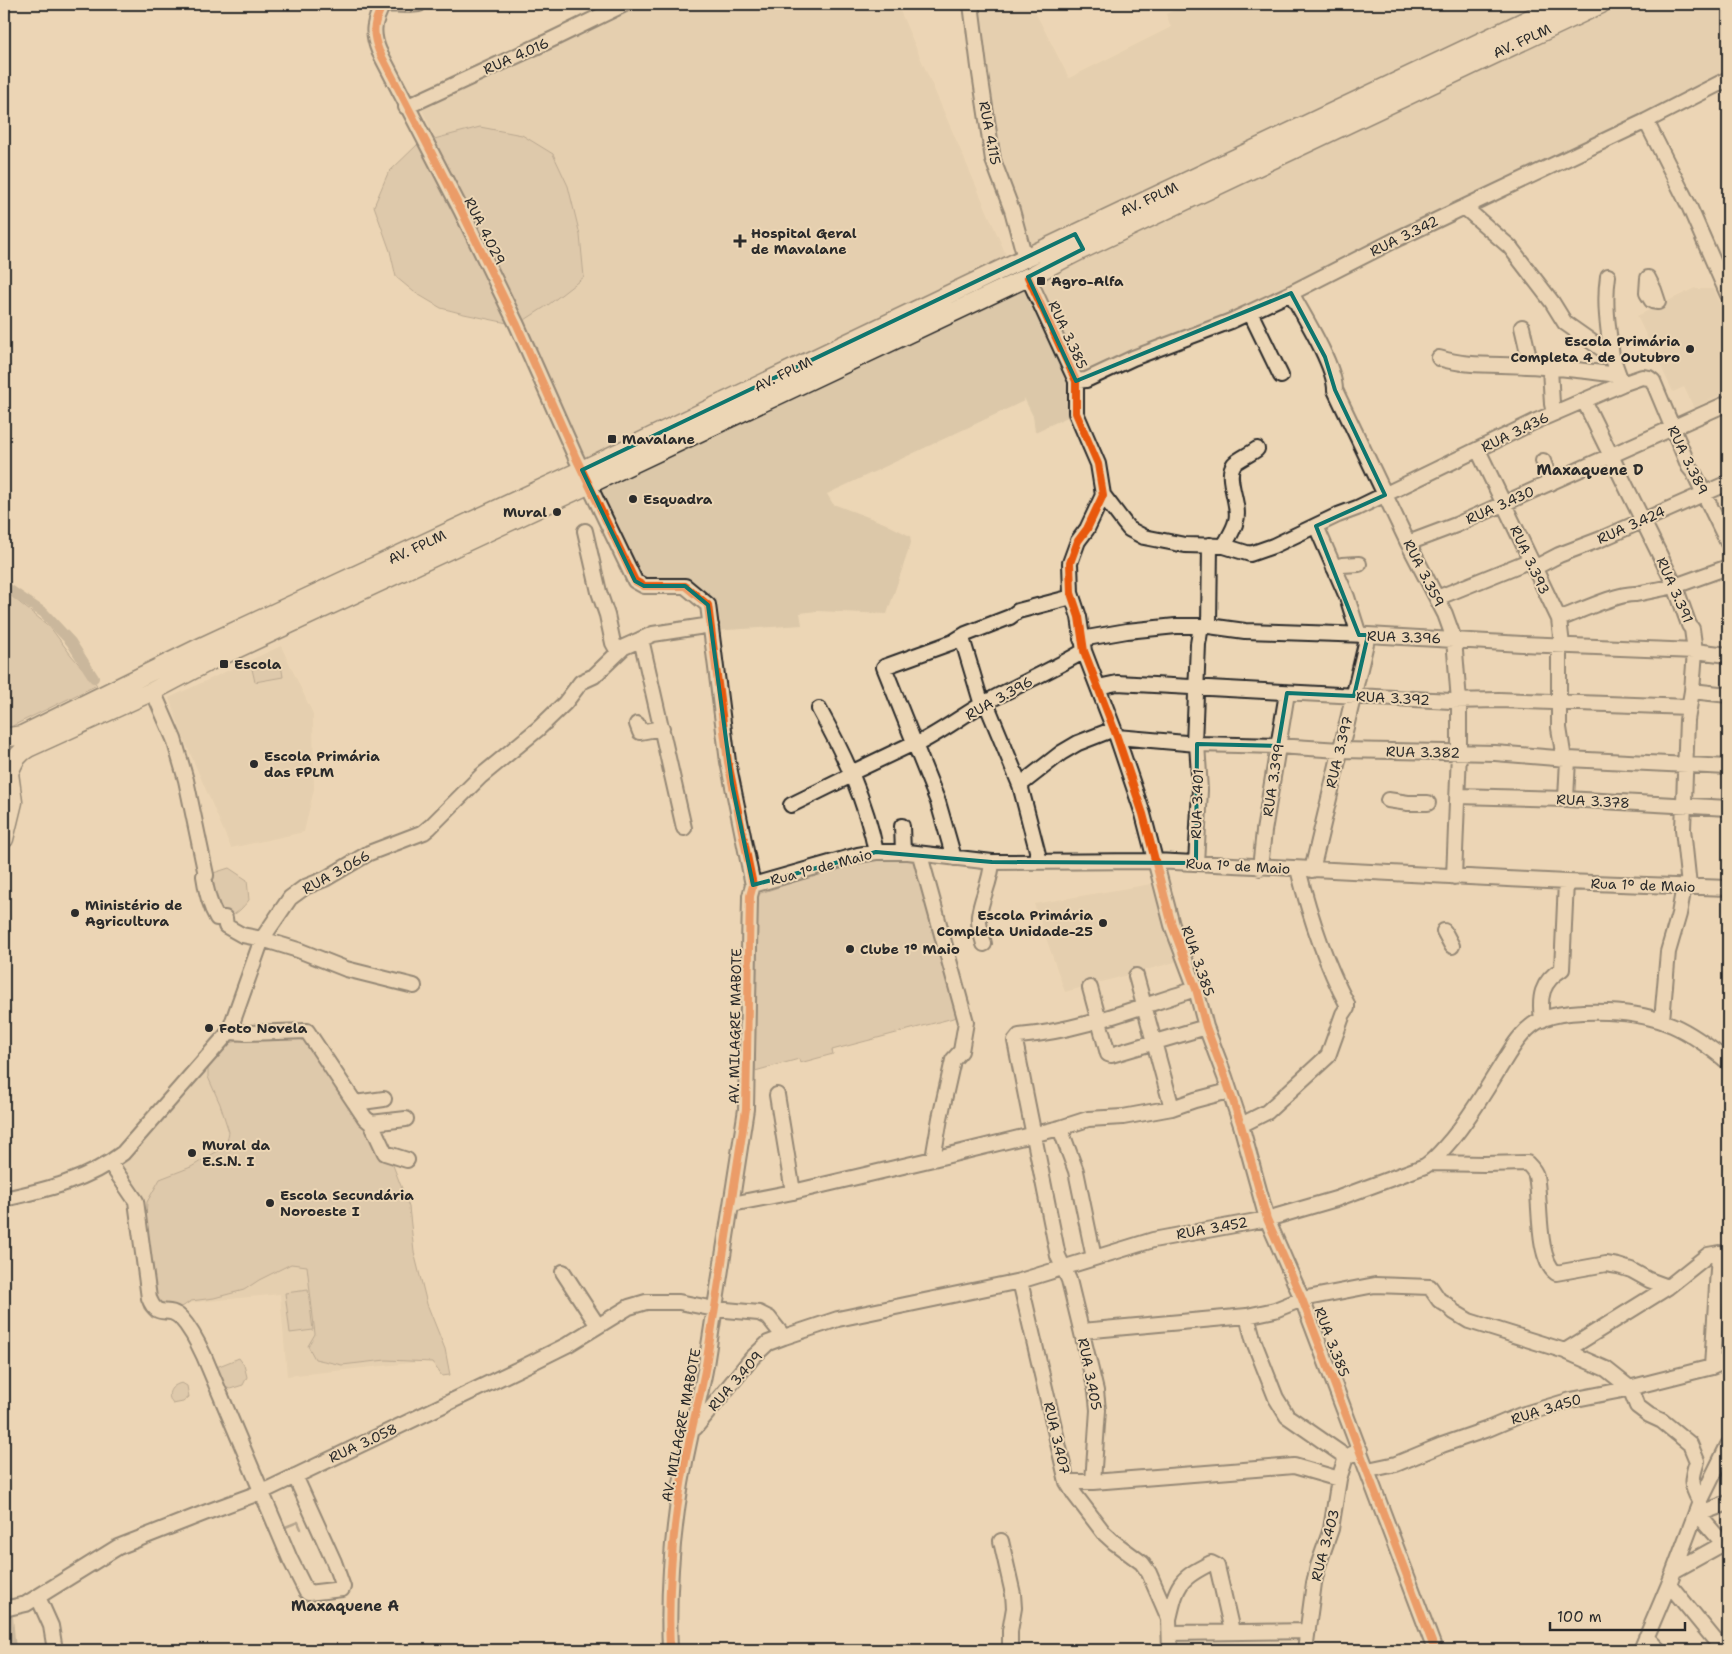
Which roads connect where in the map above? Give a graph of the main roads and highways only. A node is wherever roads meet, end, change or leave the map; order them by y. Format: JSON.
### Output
{"nodes":[{"id":1,"x":1561,"y":4,"type":"edge"},
{"id":2,"x":1601,"y":4,"type":"edge"},
{"id":3,"x":1446,"y":58,"type":"junction"},
{"id":4,"x":1454,"y":73,"type":"junction"},
{"id":5,"x":1079,"y":242,"type":"junction"},
{"id":6,"x":583,"y":482,"type":"junction"},
{"id":7,"x":4,"y":738,"type":"edge"},
{"id":8,"x":6,"y":766,"type":"edge"},
{"id":9,"x":4,"y":839,"type":"edge"}],
"edges":[{"from":1,"to":3,"type":"main road","name":"AV. FPLM"},
{"from":2,"to":4,"type":"main road","name":"AV. FPLM"},
{"from":3,"to":4,"type":"main road"},
{"from":3,"to":5,"type":"main road","name":"AV. FPLM"},
{"from":4,"to":5,"type":"main road","name":"AV. FPLM"},
{"from":5,"to":6,"type":"main road","name":"AV. FPLM"},
{"from":5,"to":6,"type":"main road","name":"AV. FPLM"},
{"from":6,"to":7,"type":"main road","name":"AV. FPLM"},
{"from":6,"to":8,"type":"main road"},
{"from":8,"to":9,"type":"main road"}]}
